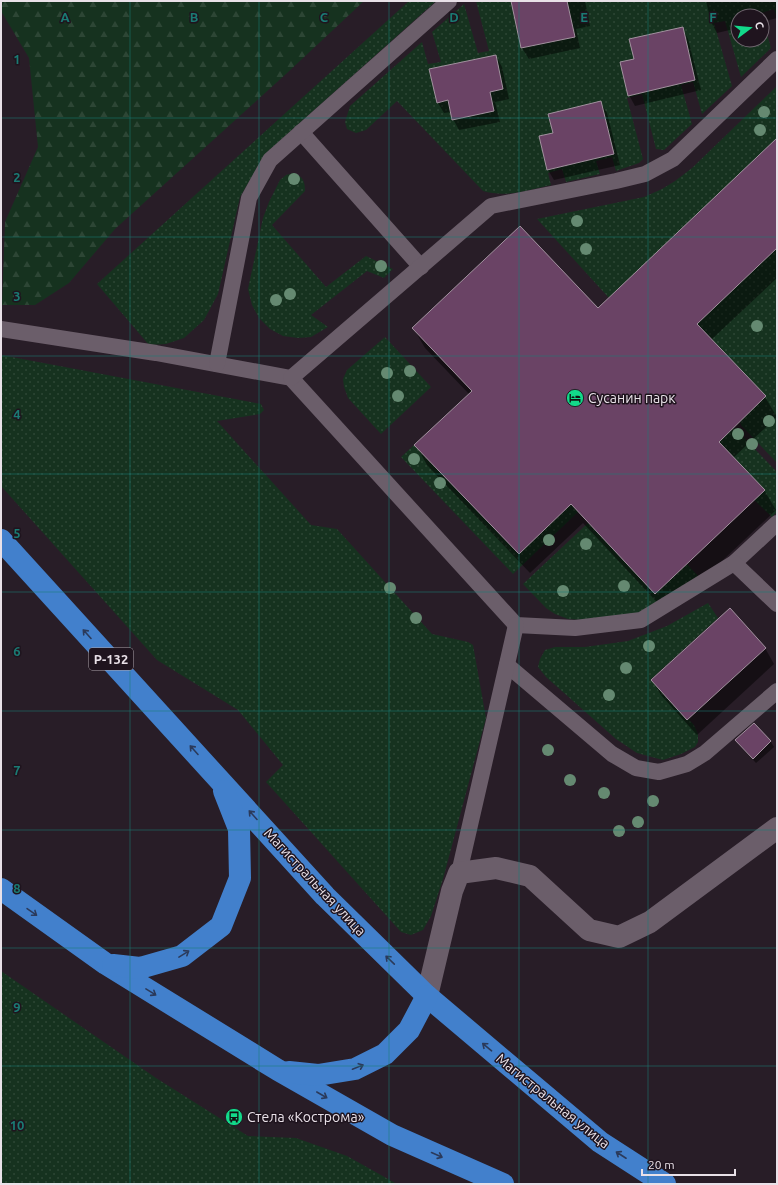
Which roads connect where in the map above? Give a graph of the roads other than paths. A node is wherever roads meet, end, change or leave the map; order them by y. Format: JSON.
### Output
{"nodes":[{"id":1,"x":449,"y":1,"type":"edge"},
{"id":2,"x":777,"y":59,"type":"edge"},
{"id":3,"x":301,"y":132,"type":"junction"},
{"id":4,"x":421,"y":267,"type":"junction"},
{"id":5,"x":1,"y":329,"type":"edge"},
{"id":6,"x":217,"y":364,"type":"junction"},
{"id":7,"x":291,"y":378,"type":"junction"},
{"id":8,"x":777,"y":523,"type":"edge"},
{"id":9,"x":1,"y":540,"type":"edge"},
{"id":10,"x":734,"y":563,"type":"junction"},
{"id":11,"x":777,"y":604,"type":"edge"},
{"id":12,"x":516,"y":625,"type":"junction"},
{"id":13,"x":507,"y":665,"type":"junction"},
{"id":14,"x":777,"y":690,"type":"edge"},
{"id":15,"x":220,"y":779,"type":"junction"},
{"id":16,"x":777,"y":828,"type":"edge"},
{"id":17,"x":459,"y":873,"type":"junction"},
{"id":18,"x":1,"y":889,"type":"edge"},
{"id":19,"x":106,"y":964,"type":"junction"},
{"id":20,"x":427,"y":996,"type":"junction"},
{"id":21,"x":278,"y":1070,"type":"junction"},
{"id":22,"x":504,"y":1184,"type":"edge"},
{"id":23,"x":665,"y":1184,"type":"edge"}],
"edges":[{"from":1,"to":3,"type":"lane"},
{"from":2,"to":4,"type":"lane"},
{"from":3,"to":4,"type":"lane"},
{"from":3,"to":6,"type":"lane"},
{"from":4,"to":7,"type":"lane"},
{"from":5,"to":6,"type":"lane"},
{"from":6,"to":7,"type":"lane"},
{"from":7,"to":12,"type":"lane"},
{"from":8,"to":10,"type":"lane"},
{"from":15,"to":9,"type":"highway","name":"Магистральная улица","number":"Р-132","one_way":true},
{"from":10,"to":11,"type":"lane"},
{"from":10,"to":12,"type":"lane"},
{"from":12,"to":13,"type":"lane"},
{"from":13,"to":14,"type":"lane"},
{"from":13,"to":17,"type":"lane"},
{"from":19,"to":15,"type":"highway","number":"Р-132","one_way":true},
{"from":20,"to":15,"type":"highway","name":"Магистральная улица","one_way":true},
{"from":16,"to":17,"type":"street"},
{"from":17,"to":20,"type":"street"},
{"from":18,"to":19,"type":"highway","number":"Р-132","one_way":true},
{"from":19,"to":21,"type":"highway","one_way":true},
{"from":21,"to":20,"type":"highway","one_way":true},
{"from":23,"to":20,"type":"highway","name":"Магистральная улица","one_way":true},
{"from":21,"to":22,"type":"highway","one_way":true}]}
